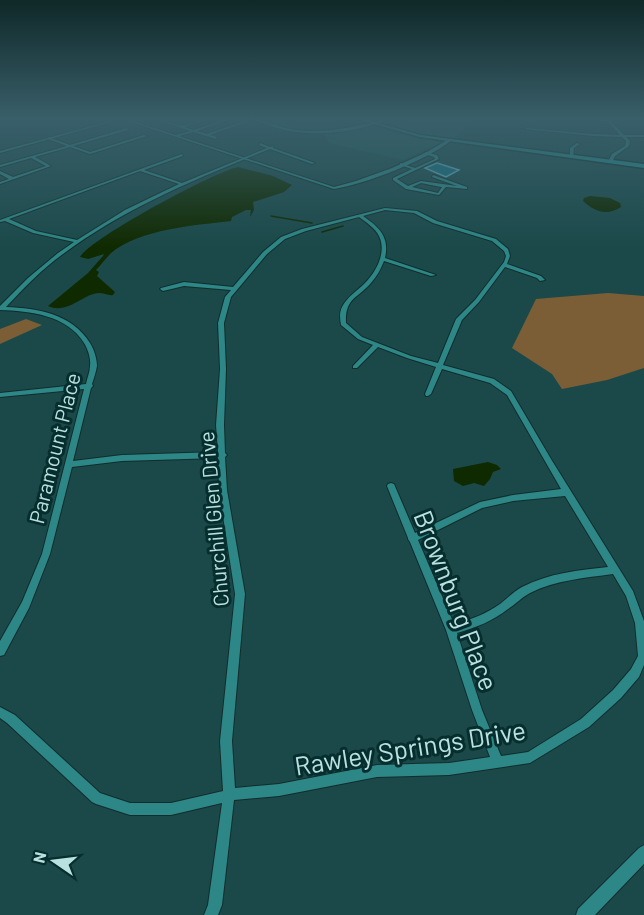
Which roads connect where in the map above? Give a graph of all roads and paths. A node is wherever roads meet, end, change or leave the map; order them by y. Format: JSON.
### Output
{"nodes":[{"id":1,"x":15,"y":162,"type":"edge"},
{"id":2,"x":41,"y":162,"type":"edge"},
{"id":3,"x":163,"y":162,"type":"edge"},
{"id":4,"x":236,"y":162,"type":"edge"},
{"id":5,"x":251,"y":162,"type":"edge"},
{"id":6,"x":306,"y":162,"type":"edge"},
{"id":7,"x":406,"y":162,"type":"edge"},
{"id":8,"x":441,"y":162,"type":"edge"},
{"id":9,"x":610,"y":162,"type":"edge"},
{"id":10,"x":313,"y":164,"type":"dead end"},
{"id":11,"x":401,"y":164,"type":"junction"},
{"id":12,"x":0,"y":166,"type":"edge"},
{"id":13,"x":644,"y":166,"type":"edge"},
{"id":14,"x":415,"y":169,"type":"junction"},
{"id":15,"x":140,"y":170,"type":"junction"},
{"id":16,"x":0,"y":172,"type":"edge"},
{"id":17,"x":433,"y":176,"type":"junction"},
{"id":18,"x":13,"y":179,"type":"junction"},
{"id":19,"x":421,"y":182,"type":"junction"},
{"id":20,"x":0,"y":183,"type":"edge"},
{"id":21,"x":180,"y":183,"type":"junction"},
{"id":22,"x":443,"y":186,"type":"junction"},
{"id":23,"x":408,"y":188,"type":"junction"},
{"id":24,"x":360,"y":216,"type":"junction"},
{"id":25,"x":2,"y":220,"type":"edge"},
{"id":26,"x":76,"y":242,"type":"junction"},
{"id":27,"x":383,"y":259,"type":"junction"},
{"id":28,"x":504,"y":265,"type":"junction"},
{"id":29,"x":433,"y":275,"type":"dead end"},
{"id":30,"x":542,"y":280,"type":"dead end"},
{"id":31,"x":163,"y":289,"type":"dead end"},
{"id":32,"x":235,"y":289,"type":"junction"},
{"id":33,"x":1,"y":308,"type":"edge"},
{"id":34,"x":378,"y":344,"type":"junction"},
{"id":35,"x":441,"y":365,"type":"junction"},
{"id":36,"x":355,"y":367,"type":"dead end"},
{"id":37,"x":90,"y":386,"type":"junction"},
{"id":38,"x":428,"y":394,"type":"dead end"},
{"id":39,"x":0,"y":395,"type":"edge"},
{"id":40,"x":223,"y":455,"type":"junction"},
{"id":41,"x":70,"y":464,"type":"junction"},
{"id":42,"x":391,"y":486,"type":"dead end"},
{"id":43,"x":567,"y":492,"type":"junction"},
{"id":44,"x":412,"y":539,"type":"junction"},
{"id":45,"x":614,"y":570,"type":"junction"},
{"id":46,"x":451,"y":630,"type":"junction"},
{"id":47,"x":0,"y":651,"type":"edge"},
{"id":48,"x":0,"y":712,"type":"edge"},
{"id":49,"x":498,"y":762,"type":"junction"},
{"id":50,"x":229,"y":795,"type":"junction"},
{"id":51,"x":644,"y":853,"type":"edge"},
{"id":52,"x":211,"y":915,"type":"edge"},
{"id":53,"x":584,"y":915,"type":"edge"}],
"edges":[{"from":1,"to":12,"type":"street"},
{"from":2,"to":18,"type":"street"},
{"from":3,"to":15,"type":"street"},
{"from":4,"to":21,"type":"street"},
{"from":5,"to":11,"type":"street"},
{"from":6,"to":10,"type":"street"},
{"from":7,"to":11,"type":"street"},
{"from":8,"to":14,"type":"street"},
{"from":9,"to":13,"type":"main road"},
{"from":11,"to":14,"type":"street"},
{"from":14,"to":17,"type":"street"},
{"from":14,"to":23,"type":"street"},
{"from":15,"to":21,"type":"street"},
{"from":15,"to":25,"type":"street"},
{"from":16,"to":18,"type":"street"},
{"from":17,"to":19,"type":"street"},
{"from":17,"to":22,"type":"street"},
{"from":18,"to":20,"type":"street"},
{"from":19,"to":22,"type":"street"},
{"from":19,"to":23,"type":"street"},
{"from":21,"to":26,"type":"street"},
{"from":22,"to":23,"type":"street"},
{"from":24,"to":27,"type":"street"},
{"from":24,"to":28,"type":"street","name":"Churchill Glen Drive"},
{"from":24,"to":32,"type":"street","name":"Churchill Glen Drive"},
{"from":25,"to":26,"type":"street"},
{"from":26,"to":33,"type":"street"},
{"from":27,"to":29,"type":"street"},
{"from":27,"to":34,"type":"street","name":"Rawley Springs Drive"},
{"from":28,"to":30,"type":"street"},
{"from":28,"to":35,"type":"street"},
{"from":31,"to":32,"type":"street"},
{"from":32,"to":40,"type":"street","name":"Churchill Glen Drive"},
{"from":33,"to":37,"type":"street","name":"Paramount Place"},
{"from":34,"to":35,"type":"street","name":"Rawley Springs Drive"},
{"from":34,"to":36,"type":"street"},
{"from":35,"to":38,"type":"street"},
{"from":35,"to":43,"type":"street","name":"Rawley Springs Drive"},
{"from":37,"to":39,"type":"street"},
{"from":37,"to":41,"type":"street","name":"Paramount Place"},
{"from":40,"to":41,"type":"street"},
{"from":40,"to":50,"type":"street","name":"Churchill Glen Drive"},
{"from":41,"to":47,"type":"street","name":"Paramount Place"},
{"from":42,"to":44,"type":"street","name":"Brownburg Place"},
{"from":43,"to":44,"type":"street"},
{"from":43,"to":45,"type":"street","name":"Rawley Springs Drive"},
{"from":44,"to":46,"type":"street","name":"Brownburg Place"},
{"from":45,"to":46,"type":"street"},
{"from":45,"to":49,"type":"street","name":"Rawley Springs Drive"},
{"from":46,"to":49,"type":"street","name":"Brownburg Place"},
{"from":48,"to":50,"type":"street","name":"Rawley Springs Drive"},
{"from":49,"to":50,"type":"street","name":"Rawley Springs Drive"},
{"from":50,"to":52,"type":"street","name":"Churchill Glen Drive"},
{"from":51,"to":53,"type":"street"}]}
